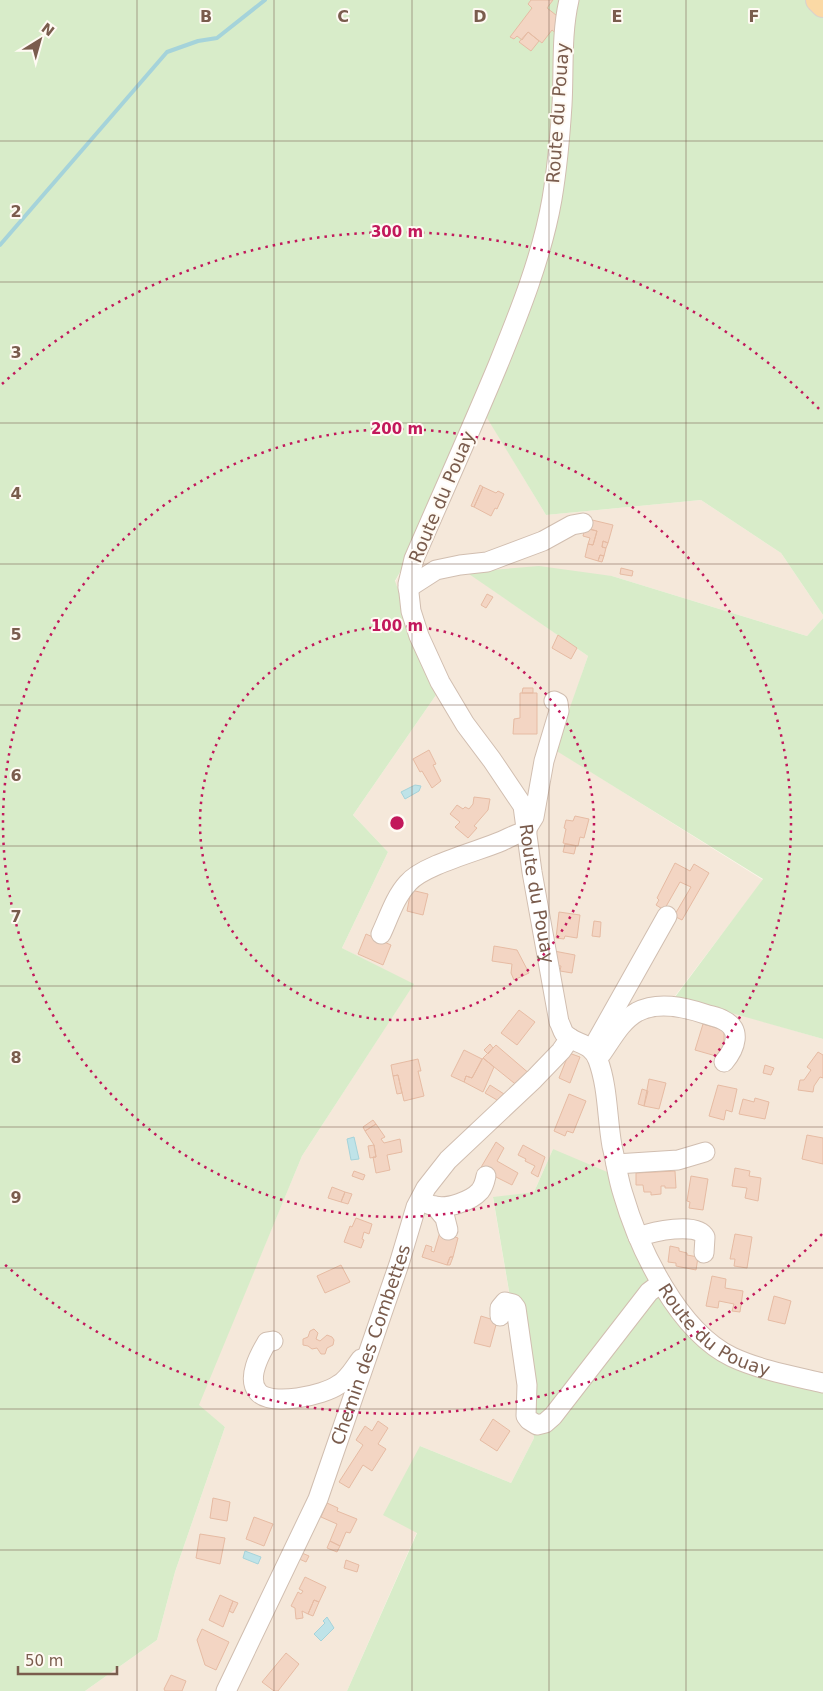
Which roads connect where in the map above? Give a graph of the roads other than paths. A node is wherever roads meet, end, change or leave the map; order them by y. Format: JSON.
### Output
{"nodes":[{"id":1,"x":569,"y":0,"type":"edge"},
{"id":2,"x":818,"y":0,"type":"edge"},
{"id":3,"x":823,"y":5,"type":"edge"},
{"id":4,"x":583,"y":523,"type":"dead end"},
{"id":5,"x":408,"y":588,"type":"junction"},
{"id":6,"x":554,"y":701,"type":"dead end"},
{"id":7,"x":527,"y":828,"type":"junction"},
{"id":8,"x":667,"y":916,"type":"dead end"},
{"id":9,"x":381,"y":934,"type":"dead end"},
{"id":10,"x":570,"y":1038,"type":"junction"},
{"id":11,"x":594,"y":1053,"type":"junction"},
{"id":12,"x":724,"y":1062,"type":"dead end"},
{"id":13,"x":705,"y":1152,"type":"dead end"},
{"id":14,"x":616,"y":1164,"type":"junction"},
{"id":15,"x":486,"y":1176,"type":"dead end"},
{"id":16,"x":428,"y":1203,"type":"junction"},
{"id":17,"x":448,"y":1230,"type":"dead end"},
{"id":18,"x":638,"y":1236,"type":"junction"},
{"id":19,"x":704,"y":1253,"type":"dead end"},
{"id":20,"x":662,"y":1283,"type":"junction"},
{"id":21,"x":500,"y":1316,"type":"dead end"},
{"id":22,"x":273,"y":1341,"type":"dead end"},
{"id":23,"x":368,"y":1353,"type":"junction"},
{"id":24,"x":823,"y":1383,"type":"edge"},
{"id":25,"x":226,"y":1691,"type":"edge"}],
"edges":[{"from":1,"to":5,"type":"street","name":"Route du Pouay"},
{"from":2,"to":3,"type":"main road"},
{"from":4,"to":5,"type":"street"},
{"from":5,"to":7,"type":"street","name":"Route du Pouay"},
{"from":6,"to":7,"type":"street"},
{"from":7,"to":9,"type":"street"},
{"from":7,"to":10,"type":"street","name":"Route du Pouay"},
{"from":8,"to":11,"type":"street"},
{"from":10,"to":11,"type":"street"},
{"from":10,"to":16,"type":"street","name":"Chemin des Combettes"},
{"from":11,"to":12,"type":"street"},
{"from":11,"to":14,"type":"street","name":"Route du Pouay"},
{"from":13,"to":14,"type":"street"},
{"from":14,"to":18,"type":"street","name":"Route du Pouay"},
{"from":15,"to":16,"type":"street"},
{"from":16,"to":17,"type":"street"},
{"from":16,"to":23,"type":"street","name":"Chemin des Combettes"},
{"from":18,"to":19,"type":"street"},
{"from":18,"to":20,"type":"street","name":"Route du Pouay"},
{"from":20,"to":21,"type":"street"},
{"from":20,"to":24,"type":"street","name":"Route du Pouay"},
{"from":22,"to":23,"type":"street"},
{"from":23,"to":25,"type":"street","name":"Chemin des Combettes"}]}
